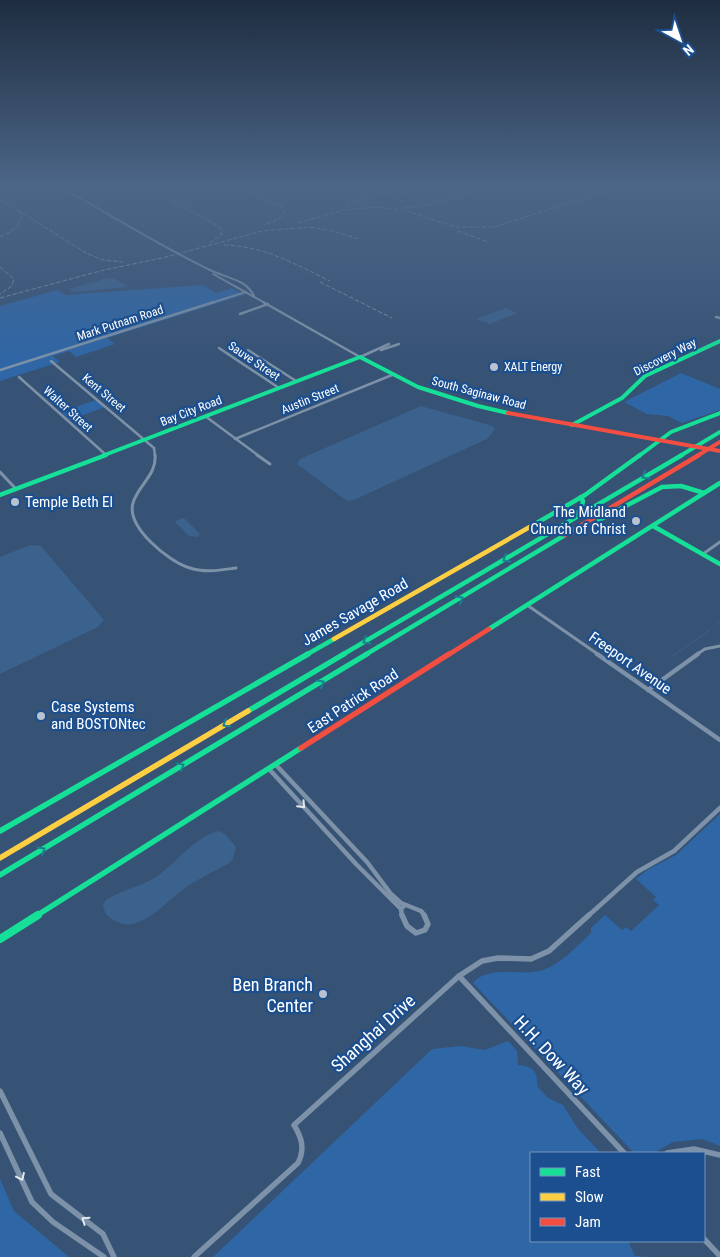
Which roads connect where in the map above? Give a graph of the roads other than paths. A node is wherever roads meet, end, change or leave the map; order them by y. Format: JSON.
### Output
{"nodes":[{"id":1,"x":164,"y":245,"type":"edge"},
{"id":2,"x":210,"y":270,"type":"junction"},
{"id":3,"x":246,"y":292,"type":"junction"},
{"id":4,"x":254,"y":296,"type":"junction"},
{"id":5,"x":268,"y":304,"type":"junction"},
{"id":6,"x":240,"y":314,"type":"dead end"},
{"id":7,"x":716,"y":317,"type":"dead end"},
{"id":8,"x":720,"y":318,"type":"edge"},
{"id":9,"x":720,"y":341,"type":"edge"},
{"id":10,"x":389,"y":344,"type":"dead end"},
{"id":11,"x":399,"y":344,"type":"dead end"},
{"id":12,"x":219,"y":348,"type":"dead end"},
{"id":13,"x":248,"y":350,"type":"dead end"},
{"id":14,"x":372,"y":353,"type":"junction"},
{"id":15,"x":360,"y":357,"type":"junction"},
{"id":16,"x":51,"y":361,"type":"dead end"},
{"id":17,"x":0,"y":370,"type":"edge"},
{"id":18,"x":392,"y":375,"type":"junction"},
{"id":19,"x":19,"y":377,"type":"dead end"},
{"id":20,"x":296,"y":381,"type":"junction"},
{"id":21,"x":279,"y":388,"type":"junction"},
{"id":22,"x":720,"y":413,"type":"edge"},
{"id":23,"x":205,"y":416,"type":"junction"},
{"id":24,"x":572,"y":425,"type":"junction"},
{"id":25,"x":720,"y":432,"type":"edge"},
{"id":26,"x":145,"y":439,"type":"junction"},
{"id":27,"x":235,"y":439,"type":"junction"},
{"id":28,"x":658,"y":441,"type":"junction"},
{"id":29,"x":718,"y":444,"type":"edge"},
{"id":30,"x":720,"y":451,"type":"edge"},
{"id":31,"x":105,"y":454,"type":"junction"},
{"id":32,"x":270,"y":464,"type":"dead end"},
{"id":33,"x":0,"y":472,"type":"edge"},
{"id":34,"x":720,"y":483,"type":"edge"},
{"id":35,"x":16,"y":489,"type":"junction"},
{"id":36,"x":704,"y":493,"type":"junction"},
{"id":37,"x":0,"y":495,"type":"edge"},
{"id":38,"x":581,"y":497,"type":"junction"},
{"id":39,"x":561,"y":526,"type":"junction"},
{"id":40,"x":653,"y":526,"type":"junction"},
{"id":41,"x":720,"y":542,"type":"edge"},
{"id":42,"x":536,"y":553,"type":"junction"},
{"id":43,"x":703,"y":554,"type":"junction"},
{"id":44,"x":720,"y":564,"type":"edge"},
{"id":45,"x":236,"y":568,"type":"dead end"},
{"id":46,"x":527,"y":605,"type":"junction"},
{"id":47,"x":720,"y":646,"type":"edge"},
{"id":48,"x":648,"y":690,"type":"junction"},
{"id":49,"x":720,"y":740,"type":"edge"},
{"id":50,"x":276,"y":765,"type":"junction"},
{"id":51,"x":269,"y":770,"type":"junction"},
{"id":52,"x":720,"y":808,"type":"edge"},
{"id":53,"x":0,"y":831,"type":"edge"},
{"id":54,"x":0,"y":858,"type":"edge"},
{"id":55,"x":0,"y":875,"type":"edge"},
{"id":56,"x":402,"y":907,"type":"junction"},
{"id":57,"x":0,"y":939,"type":"edge"},
{"id":58,"x":459,"y":976,"type":"junction"},
{"id":59,"x":0,"y":1091,"type":"edge"},
{"id":60,"x":0,"y":1133,"type":"edge"},
{"id":61,"x":623,"y":1152,"type":"edge"},
{"id":62,"x":670,"y":1152,"type":"edge"},
{"id":63,"x":720,"y":1155,"type":"edge"},
{"id":64,"x":705,"y":1240,"type":"edge"},
{"id":65,"x":720,"y":1256,"type":"edge"},
{"id":66,"x":104,"y":1257,"type":"edge"},
{"id":67,"x":114,"y":1257,"type":"edge"},
{"id":68,"x":194,"y":1257,"type":"edge"}],
"edges":[{"from":1,"to":2,"type":"street","name":"South Saginaw Road"},
{"from":2,"to":3,"type":"street","name":"South Saginaw Road"},
{"from":2,"to":4,"type":"street","name":"South Saginaw Road"},
{"from":3,"to":4,"type":"street","name":"South Saginaw Road"},
{"from":3,"to":17,"type":"street","name":"Mark Putnam Road"},
{"from":4,"to":5,"type":"street","name":"South Saginaw Road"},
{"from":5,"to":6,"type":"street"},
{"from":5,"to":15,"type":"street","name":"South Saginaw Road"},
{"from":7,"to":8,"type":"street"},
{"from":9,"to":24,"type":"main road","name":"Discovery Way"},
{"from":10,"to":14,"type":"street","name":"Bay City Road"},
{"from":11,"to":14,"type":"street"},
{"from":12,"to":21,"type":"street","name":"Sauve Street"},
{"from":13,"to":20,"type":"street"},
{"from":14,"to":15,"type":"street","name":"Bay City Road"},
{"from":15,"to":18,"type":"main road","name":"South Saginaw Road"},
{"from":15,"to":20,"type":"main road","name":"Bay City Road"},
{"from":16,"to":26,"type":"street","name":"Kent Street"},
{"from":18,"to":24,"type":"main road","name":"South Saginaw Road"},
{"from":18,"to":27,"type":"street","name":"Austin Street"},
{"from":19,"to":31,"type":"street","name":"Walter Street"},
{"from":20,"to":21,"type":"main road","name":"Bay City Road"},
{"from":21,"to":23,"type":"main road","name":"Bay City Road"},
{"from":22,"to":28,"type":"main road","name":"James Savage Road"},
{"from":23,"to":26,"type":"main road","name":"Bay City Road"},
{"from":23,"to":27,"type":"street"},
{"from":24,"to":28,"type":"main road","name":"South Saginaw Road"},
{"from":25,"to":39,"type":"main road","one_way":true},
{"from":26,"to":31,"type":"main road","name":"Bay City Road"},
{"from":26,"to":45,"type":"street"},
{"from":27,"to":32,"type":"street"},
{"from":28,"to":30,"type":"main road","name":"South Saginaw Road"},
{"from":28,"to":38,"type":"main road","name":"James Savage Road"},
{"from":29,"to":42,"type":"main road"},
{"from":31,"to":35,"type":"main road","name":"Bay City Road"},
{"from":33,"to":35,"type":"street"},
{"from":34,"to":36,"type":"main road","name":"East Patrick Road"},
{"from":35,"to":37,"type":"main road","name":"Bay City Road"},
{"from":36,"to":40,"type":"main road","name":"East Patrick Road"},
{"from":36,"to":42,"type":"main road"},
{"from":38,"to":39,"type":"main road"},
{"from":38,"to":53,"type":"main road","name":"James Savage Road"},
{"from":39,"to":54,"type":"main road","one_way":true},
{"from":40,"to":43,"type":"main road"},
{"from":40,"to":46,"type":"main road","name":"East Patrick Road"},
{"from":41,"to":43,"type":"street"},
{"from":55,"to":42,"type":"main road","one_way":true},
{"from":43,"to":44,"type":"main road"},
{"from":46,"to":48,"type":"street","name":"Freeport Avenue"},
{"from":46,"to":50,"type":"main road","name":"East Patrick Road"},
{"from":47,"to":48,"type":"street"},
{"from":48,"to":49,"type":"street","name":"Freeport Avenue"},
{"from":50,"to":51,"type":"main road","name":"East Patrick Road"},
{"from":50,"to":56,"type":"street"},
{"from":51,"to":56,"type":"street","one_way":true},
{"from":51,"to":57,"type":"main road","name":"East Patrick Road"},
{"from":52,"to":58,"type":"street","name":"Shanghai Drive"},
{"from":56,"to":56,"type":"street"},
{"from":58,"to":61,"type":"street","name":"H.H. Dow Way"},
{"from":58,"to":68,"type":"street","name":"Shanghai Drive"},
{"from":67,"to":59,"type":"street","one_way":true},
{"from":60,"to":66,"type":"street","one_way":true},
{"from":62,"to":63,"type":"street"},
{"from":64,"to":65,"type":"street"}]}
